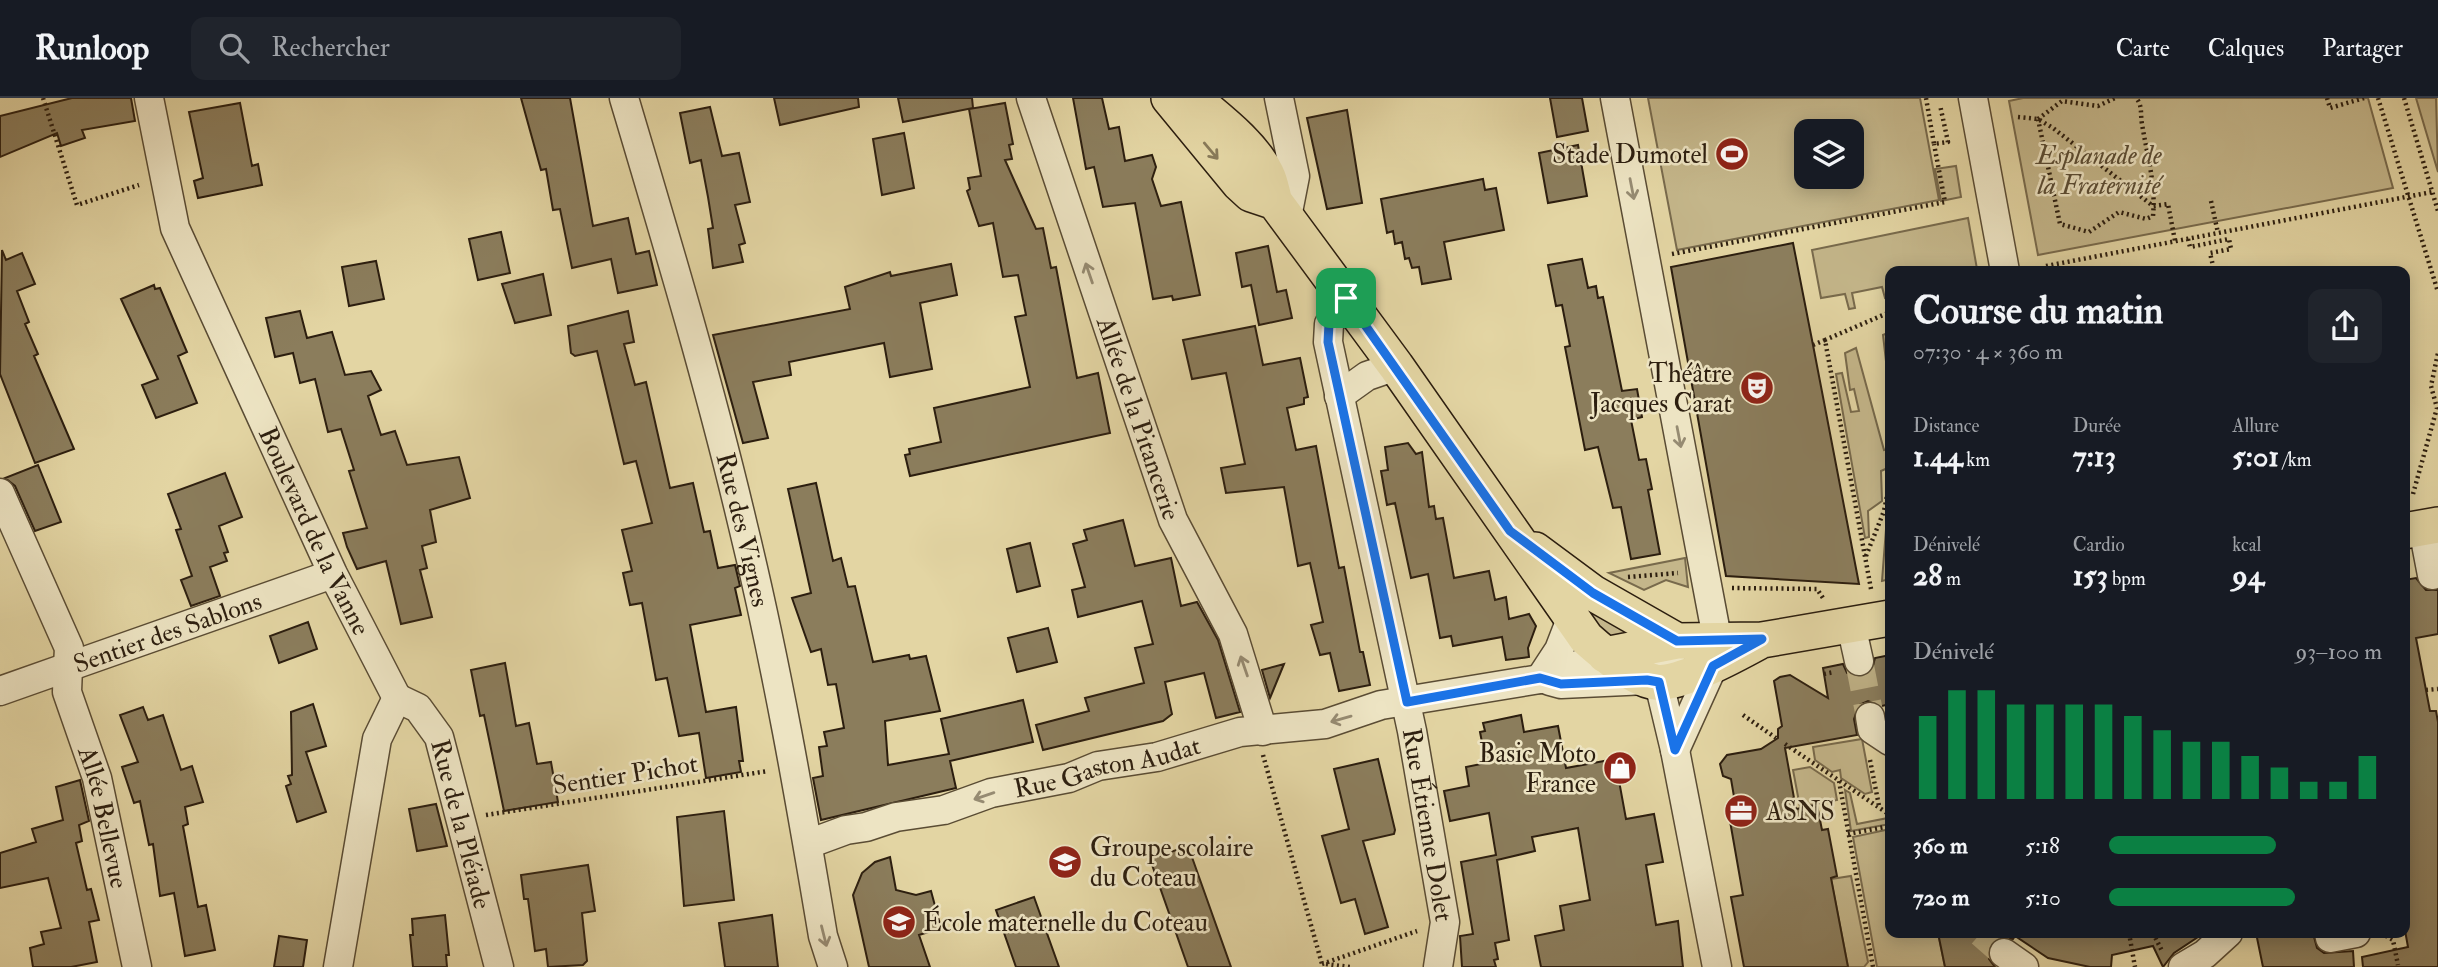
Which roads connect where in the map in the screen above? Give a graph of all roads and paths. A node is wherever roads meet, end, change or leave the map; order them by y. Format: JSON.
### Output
{"nodes":[{"id":1,"x":43,"y":98,"type":"edge"},
{"id":2,"x":149,"y":98,"type":"edge"},
{"id":3,"x":624,"y":98,"type":"edge"},
{"id":4,"x":1031,"y":98,"type":"edge"},
{"id":5,"x":1169,"y":98,"type":"edge"},
{"id":6,"x":1193,"y":98,"type":"edge"},
{"id":7,"x":1615,"y":98,"type":"edge"},
{"id":8,"x":1926,"y":98,"type":"edge"},
{"id":9,"x":1973,"y":98,"type":"edge"},
{"id":10,"x":2115,"y":98,"type":"edge"},
{"id":11,"x":2136,"y":98,"type":"edge"},
{"id":12,"x":2327,"y":98,"type":"edge"},
{"id":13,"x":2364,"y":98,"type":"edge"},
{"id":14,"x":2378,"y":98,"type":"edge"},
{"id":15,"x":2404,"y":98,"type":"edge"},
{"id":16,"x":1940,"y":105,"type":"dead end"},
{"id":17,"x":1282,"y":108,"type":"edge"},
{"id":18,"x":2018,"y":117,"type":"dead end"},
{"id":19,"x":2038,"y":119,"type":"junction"},
{"id":20,"x":1240,"y":140,"type":"junction"},
{"id":21,"x":1934,"y":144,"type":"junction"},
{"id":22,"x":150,"y":182,"type":"dead end"},
{"id":23,"x":2432,"y":192,"type":"junction"},
{"id":24,"x":2409,"y":197,"type":"junction"},
{"id":25,"x":2211,"y":201,"type":"dead end"},
{"id":26,"x":2153,"y":206,"type":"junction"},
{"id":27,"x":1281,"y":210,"type":"junction"},
{"id":28,"x":2438,"y":211,"type":"edge"},
{"id":29,"x":2218,"y":233,"type":"junction"},
{"id":30,"x":2188,"y":239,"type":"junction"},
{"id":31,"x":1670,"y":241,"type":"dead end"},
{"id":32,"x":2175,"y":241,"type":"junction"},
{"id":33,"x":2208,"y":243,"type":"junction"},
{"id":34,"x":2210,"y":253,"type":"junction"},
{"id":35,"x":2004,"y":266,"type":"edge"},
{"id":36,"x":2046,"y":266,"type":"dead end"},
{"id":37,"x":2213,"y":266,"type":"edge"},
{"id":38,"x":2438,"y":292,"type":"edge"},
{"id":39,"x":1346,"y":298,"type":"junction"},
{"id":40,"x":1885,"y":314,"type":"edge"},
{"id":41,"x":1825,"y":340,"type":"junction"},
{"id":42,"x":1813,"y":345,"type":"dead end"},
{"id":43,"x":2438,"y":353,"type":"edge"},
{"id":44,"x":1396,"y":366,"type":"junction"},
{"id":45,"x":1339,"y":396,"type":"junction"},
{"id":46,"x":2438,"y":408,"type":"edge"},
{"id":47,"x":0,"y":493,"type":"edge"},
{"id":48,"x":2413,"y":495,"type":"dead end"},
{"id":49,"x":1885,"y":506,"type":"edge"},
{"id":50,"x":1510,"y":531,"type":"junction"},
{"id":51,"x":2423,"y":533,"type":"edge"},
{"id":52,"x":1865,"y":559,"type":"junction"},
{"id":53,"x":2410,"y":562,"type":"edge"},
{"id":54,"x":1703,"y":568,"type":"junction"},
{"id":55,"x":2432,"y":575,"type":"dead end"},
{"id":56,"x":324,"y":577,"type":"dead end"},
{"id":57,"x":1619,"y":579,"type":"dead end"},
{"id":58,"x":1724,"y":588,"type":"dead end"},
{"id":59,"x":1871,"y":589,"type":"dead end"},
{"id":60,"x":1823,"y":598,"type":"dead end"},
{"id":61,"x":1571,"y":619,"type":"junction"},
{"id":62,"x":1885,"y":619,"type":"edge"},
{"id":63,"x":1851,"y":625,"type":"junction"},
{"id":64,"x":1677,"y":641,"type":"junction"},
{"id":65,"x":1715,"y":652,"type":"junction"},
{"id":66,"x":1605,"y":655,"type":"junction"},
{"id":67,"x":1859,"y":661,"type":"tunnel mouth"},
{"id":68,"x":68,"y":667,"type":"junction"},
{"id":69,"x":1540,"y":678,"type":"junction"},
{"id":70,"x":1653,"y":681,"type":"junction"},
{"id":71,"x":2437,"y":688,"type":"edge"},
{"id":72,"x":2426,"y":690,"type":"dead end"},
{"id":73,"x":0,"y":691,"type":"edge"},
{"id":74,"x":397,"y":698,"type":"junction"},
{"id":75,"x":1407,"y":702,"type":"junction"},
{"id":76,"x":1743,"y":715,"type":"dead end"},
{"id":77,"x":1870,"y":717,"type":"tunnel mouth"},
{"id":78,"x":1776,"y":738,"type":"dead end"},
{"id":79,"x":1263,"y":741,"type":"junction"},
{"id":80,"x":1785,"y":744,"type":"dead end"},
{"id":81,"x":1879,"y":747,"type":"edge"},
{"id":82,"x":1675,"y":750,"type":"junction"},
{"id":83,"x":776,"y":769,"type":"dead end"},
{"id":84,"x":1839,"y":780,"type":"junction"},
{"id":85,"x":1879,"y":807,"type":"junction"},
{"id":86,"x":1885,"y":811,"type":"edge"},
{"id":87,"x":480,"y":816,"type":"dead end"},
{"id":88,"x":1885,"y":827,"type":"edge"},
{"id":89,"x":1848,"y":834,"type":"junction"},
{"id":90,"x":808,"y":844,"type":"junction"},
{"id":91,"x":1445,"y":922,"type":"junction"},
{"id":92,"x":2130,"y":938,"type":"edge"},
{"id":93,"x":2223,"y":938,"type":"edge"},
{"id":94,"x":2389,"y":938,"type":"edge"},
{"id":95,"x":1322,"y":964,"type":"junction"},
{"id":96,"x":2398,"y":965,"type":"dead end"},
{"id":97,"x":137,"y":967,"type":"edge"},
{"id":98,"x":338,"y":967,"type":"edge"},
{"id":99,"x":499,"y":967,"type":"edge"},
{"id":100,"x":833,"y":967,"type":"edge"},
{"id":101,"x":1350,"y":967,"type":"edge"},
{"id":102,"x":1423,"y":967,"type":"edge"},
{"id":103,"x":1438,"y":967,"type":"edge"},
{"id":104,"x":1717,"y":967,"type":"edge"},
{"id":105,"x":1873,"y":967,"type":"edge"},
{"id":106,"x":2135,"y":967,"type":"edge"},
{"id":107,"x":2183,"y":967,"type":"edge"}],
"edges":[{"from":1,"to":22,"type":"path"},
{"from":2,"to":74,"type":"street","name":"Boulevard de la Vanne"},
{"from":3,"to":90,"type":"street","name":"Rue des Vignes"},
{"from":79,"to":4,"type":"street","name":"Allée de la Pitancerie","one_way":true},
{"from":5,"to":27,"type":"main road","one_way":true},
{"from":6,"to":20,"type":"main road"},
{"from":7,"to":54,"type":"street","one_way":true},
{"from":8,"to":21,"type":"path"},
{"from":9,"to":35,"type":"street"},
{"from":10,"to":19,"type":"path"},
{"from":11,"to":26,"type":"path"},
{"from":12,"to":13,"type":"path"},
{"from":14,"to":24,"type":"path"},
{"from":15,"to":23,"type":"path"},
{"from":16,"to":21,"type":"path"},
{"from":17,"to":20,"type":"street"},
{"from":17,"to":27,"type":"street"},
{"from":18,"to":19,"type":"path"},
{"from":19,"to":26,"type":"path"},
{"from":19,"to":26,"type":"path"},
{"from":20,"to":27,"type":"main road"},
{"from":21,"to":31,"type":"path"},
{"from":23,"to":24,"type":"path"},
{"from":23,"to":28,"type":"path"},
{"from":24,"to":29,"type":"path"},
{"from":24,"to":38,"type":"path"},
{"from":25,"to":29,"type":"path"},
{"from":26,"to":32,"type":"path"},
{"from":27,"to":39,"type":"main road"},
{"from":29,"to":30,"type":"path"},
{"from":30,"to":32,"type":"path"},
{"from":30,"to":33,"type":"path"},
{"from":32,"to":36,"type":"path"},
{"from":33,"to":34,"type":"path"},
{"from":33,"to":34,"type":"path"},
{"from":34,"to":37,"type":"path"},
{"from":39,"to":44,"type":"main road"},
{"from":39,"to":45,"type":"street","name":"Rue Étienne Dolet"},
{"from":40,"to":41,"type":"path"},
{"from":41,"to":42,"type":"path"},
{"from":41,"to":52,"type":"path"},
{"from":43,"to":46,"type":"path"},
{"from":44,"to":45,"type":"street"},
{"from":44,"to":50,"type":"main road"},
{"from":45,"to":75,"type":"street","name":"Rue Étienne Dolet"},
{"from":46,"to":48,"type":"path"},
{"from":47,"to":68,"type":"street","name":"Sentier des Sablons"},
{"from":49,"to":52,"type":"path"},
{"from":50,"to":61,"type":"main road"},
{"from":50,"to":64,"type":"main road"},
{"from":51,"to":53,"type":"street"},
{"from":51,"to":55,"type":"street"},
{"from":52,"to":59,"type":"path"},
{"from":54,"to":57,"type":"path"},
{"from":54,"to":65,"type":"street"},
{"from":56,"to":68,"type":"street","name":"Sentier des Sablons"},
{"from":58,"to":60,"type":"path"},
{"from":61,"to":66,"type":"main road"},
{"from":61,"to":69,"type":"street"},
{"from":62,"to":63,"type":"main road"},
{"from":63,"to":65,"type":"main road"},
{"from":63,"to":67,"type":"street"},
{"from":64,"to":65,"type":"main road"},
{"from":64,"to":66,"type":"main road"},
{"from":64,"to":70,"type":"street"},
{"from":65,"to":70,"type":"main road"},
{"from":65,"to":82,"type":"street"},
{"from":66,"to":69,"type":"street"},
{"from":66,"to":70,"type":"main road"},
{"from":68,"to":73,"type":"street"},
{"from":68,"to":97,"type":"street","name":"Allée Bellevue"},
{"from":69,"to":70,"type":"street"},
{"from":69,"to":75,"type":"street","name":"Rue Gaston Audat"},
{"from":70,"to":82,"type":"street"},
{"from":71,"to":72,"type":"path"},
{"from":74,"to":98,"type":"street"},
{"from":74,"to":99,"type":"street","name":"Rue de la Pléiade"},
{"from":75,"to":79,"type":"street","name":"Rue Gaston Audat","one_way":true},
{"from":75,"to":91,"type":"street","name":"Rue Étienne Dolet"},
{"from":76,"to":78,"type":"path"},
{"from":77,"to":81,"type":"street"},
{"from":79,"to":90,"type":"street","name":"Rue Gaston Audat","one_way":true},
{"from":79,"to":95,"type":"path"},
{"from":80,"to":84,"type":"path"},
{"from":81,"to":85,"type":"path"},
{"from":82,"to":104,"type":"street"},
{"from":83,"to":87,"type":"path","name":"Sentier Pichot"},
{"from":84,"to":85,"type":"path"},
{"from":84,"to":89,"type":"path"},
{"from":85,"to":86,"type":"path"},
{"from":88,"to":89,"type":"path"},
{"from":89,"to":105,"type":"path"},
{"from":90,"to":100,"type":"street","name":"Rue des Vignes","one_way":true},
{"from":91,"to":95,"type":"path"},
{"from":91,"to":102,"type":"street"},
{"from":91,"to":103,"type":"street","name":"Rue Étienne Dolet"},
{"from":92,"to":106,"type":"path"},
{"from":93,"to":107,"type":"street"},
{"from":94,"to":96,"type":"path"},
{"from":95,"to":101,"type":"path"}]}
